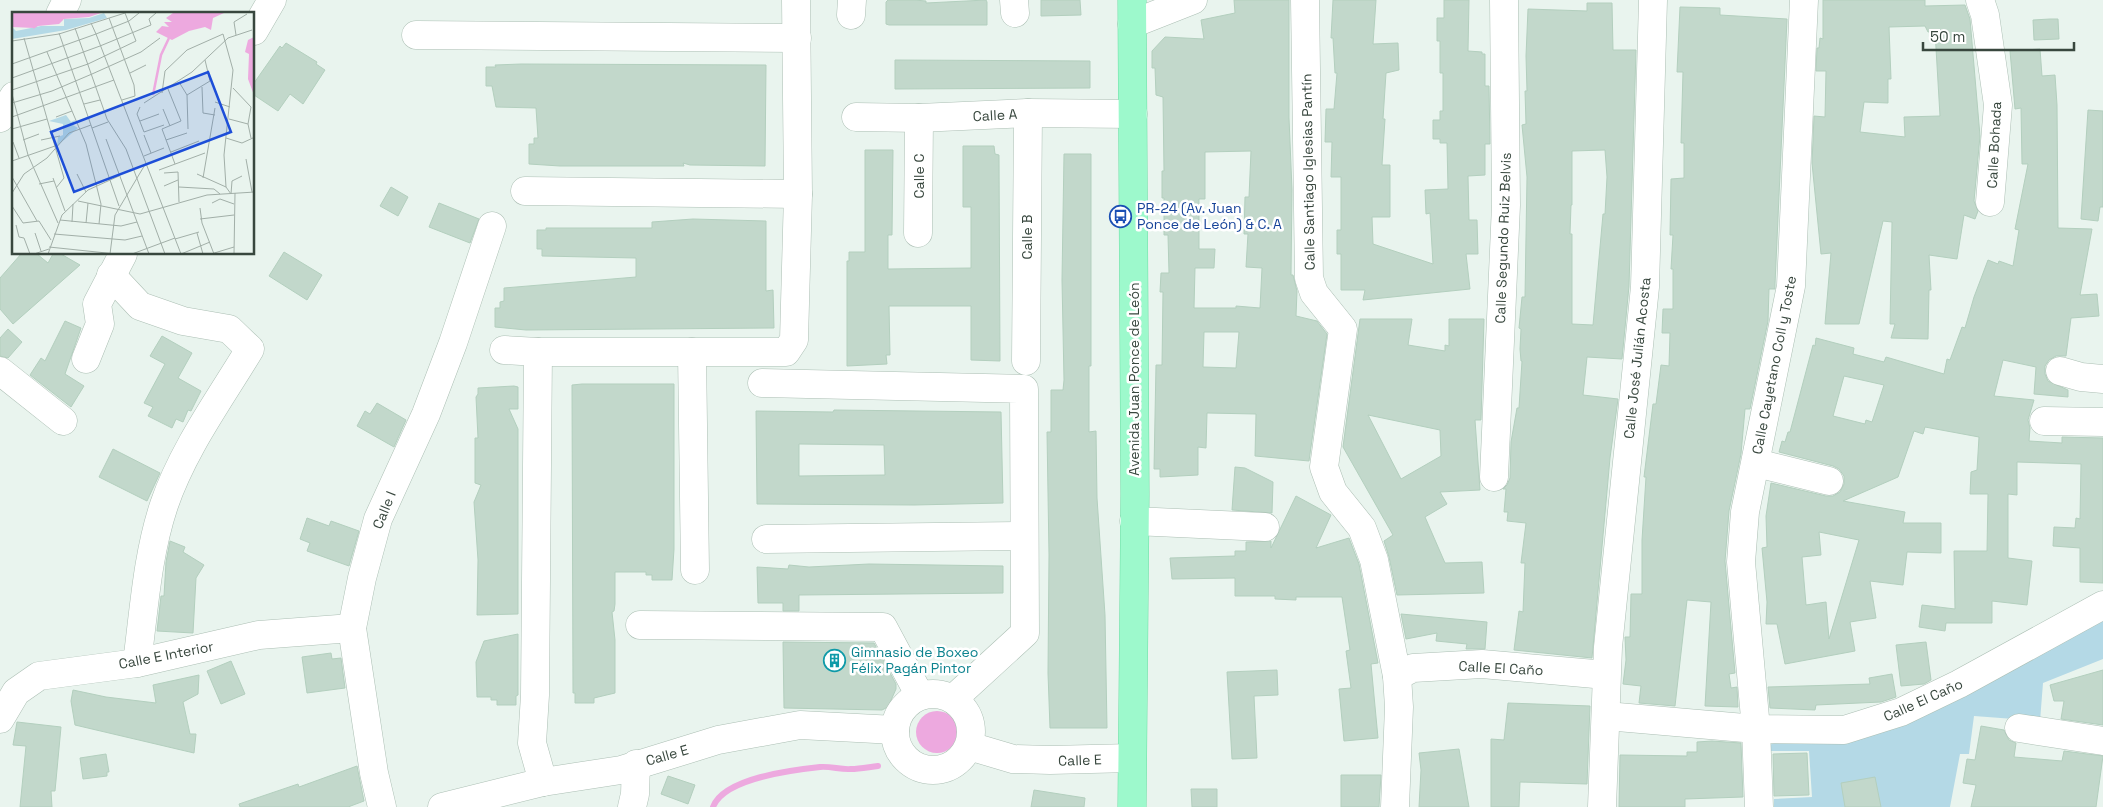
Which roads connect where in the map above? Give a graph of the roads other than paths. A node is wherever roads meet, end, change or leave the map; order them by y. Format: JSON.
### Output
{"nodes":[{"id":1,"x":67,"y":0,"type":"edge"},
{"id":2,"x":272,"y":0,"type":"edge"},
{"id":3,"x":796,"y":0,"type":"edge"},
{"id":4,"x":1193,"y":0,"type":"edge"},
{"id":5,"x":1305,"y":0,"type":"edge"},
{"id":6,"x":1504,"y":0,"type":"edge"},
{"id":7,"x":1653,"y":0,"type":"edge"},
{"id":8,"x":1804,"y":0,"type":"edge"},
{"id":9,"x":1980,"y":0,"type":"edge"},
{"id":10,"x":61,"y":12,"type":"edge"},
{"id":11,"x":1132,"y":12,"type":"edge"},
{"id":12,"x":255,"y":29,"type":"edge"},
{"id":13,"x":416,"y":35,"type":"dead end"},
{"id":14,"x":797,"y":38,"type":"junction"},
{"id":15,"x":12,"y":99,"type":"edge"},
{"id":16,"x":1028,"y":114,"type":"junction"},
{"id":17,"x":1133,"y":114,"type":"junction"},
{"id":18,"x":856,"y":117,"type":"dead end"},
{"id":19,"x":0,"y":118,"type":"edge"},
{"id":20,"x":919,"y":118,"type":"junction"},
{"id":21,"x":526,"y":191,"type":"dead end"},
{"id":22,"x":798,"y":194,"type":"junction"},
{"id":23,"x":1990,"y":202,"type":"dead end"},
{"id":24,"x":492,"y":226,"type":"dead end"},
{"id":25,"x":918,"y":233,"type":"dead end"},
{"id":26,"x":117,"y":264,"type":"edge"},
{"id":27,"x":504,"y":350,"type":"dead end"},
{"id":28,"x":538,"y":352,"type":"junction"},
{"id":29,"x":692,"y":352,"type":"junction"},
{"id":30,"x":86,"y":359,"type":"dead end"},
{"id":31,"x":1026,"y":361,"type":"dead end"},
{"id":32,"x":0,"y":371,"type":"edge"},
{"id":33,"x":2060,"y":371,"type":"dead end"},
{"id":34,"x":2103,"y":379,"type":"edge"},
{"id":35,"x":762,"y":383,"type":"dead end"},
{"id":36,"x":63,"y":421,"type":"dead end"},
{"id":37,"x":2044,"y":421,"type":"dead end"},
{"id":38,"x":2103,"y":422,"type":"edge"},
{"id":39,"x":1756,"y":463,"type":"junction"},
{"id":40,"x":1494,"y":477,"type":"dead end"},
{"id":41,"x":1830,"y":481,"type":"dead end"},
{"id":42,"x":1134,"y":521,"type":"junction"},
{"id":43,"x":1265,"y":527,"type":"dead end"},
{"id":44,"x":1024,"y":536,"type":"junction"},
{"id":45,"x":766,"y":539,"type":"dead end"},
{"id":46,"x":695,"y":570,"type":"dead end"},
{"id":47,"x":2103,"y":605,"type":"edge"},
{"id":48,"x":640,"y":625,"type":"dead end"},
{"id":49,"x":352,"y":628,"type":"junction"},
{"id":50,"x":137,"y":662,"type":"junction"},
{"id":51,"x":1606,"y":675,"type":"junction"},
{"id":52,"x":1397,"y":676,"type":"junction"},
{"id":53,"x":920,"y":696,"type":"junction"},
{"id":54,"x":953,"y":699,"type":"junction"},
{"id":55,"x":1606,"y":716,"type":"junction"},
{"id":56,"x":0,"y":719,"type":"edge"},
{"id":57,"x":2019,"y":728,"type":"dead end"},
{"id":58,"x":1756,"y":729,"type":"junction"},
{"id":59,"x":895,"y":730,"type":"junction"},
{"id":60,"x":2103,"y":742,"type":"edge"},
{"id":61,"x":969,"y":746,"type":"junction"},
{"id":62,"x":1132,"y":758,"type":"junction"},
{"id":63,"x":636,"y":764,"type":"junction"},
{"id":64,"x":543,"y":782,"type":"junction"},
{"id":65,"x":382,"y":807,"type":"edge"},
{"id":66,"x":442,"y":807,"type":"edge"},
{"id":67,"x":632,"y":807,"type":"edge"},
{"id":68,"x":1132,"y":807,"type":"edge"},
{"id":69,"x":1395,"y":807,"type":"edge"},
{"id":70,"x":1602,"y":807,"type":"edge"},
{"id":71,"x":1759,"y":807,"type":"edge"}],
"edges":[{"from":1,"to":10,"type":"street"},
{"from":2,"to":12,"type":"street"},
{"from":3,"to":14,"type":"street"},
{"from":4,"to":11,"type":"street"},
{"from":5,"to":52,"type":"street","name":"Calle Santiago Iglesias Pantín"},
{"from":6,"to":40,"type":"street","name":"Calle Segundo Ruiz Belvis"},
{"from":7,"to":51,"type":"street","name":"Calle José Julián Acosta"},
{"from":8,"to":39,"type":"street","name":"Calle Cayetano Coll y Toste"},
{"from":9,"to":23,"type":"street","name":"Calle Bohada"},
{"from":11,"to":17,"type":"main road","name":"Avenida Juan Ponce de León"},
{"from":13,"to":14,"type":"street"},
{"from":14,"to":22,"type":"street"},
{"from":15,"to":19,"type":"street"},
{"from":16,"to":17,"type":"street","name":"Calle A"},
{"from":16,"to":20,"type":"street","name":"Calle A"},
{"from":16,"to":31,"type":"street","name":"Calle B"},
{"from":17,"to":42,"type":"main road","name":"Avenida Juan Ponce de León"},
{"from":18,"to":20,"type":"street","name":"Calle A"},
{"from":20,"to":25,"type":"street","name":"Calle C"},
{"from":21,"to":22,"type":"street"},
{"from":22,"to":29,"type":"street"},
{"from":24,"to":49,"type":"street","name":"Calle I"},
{"from":26,"to":30,"type":"street"},
{"from":26,"to":50,"type":"street"},
{"from":27,"to":28,"type":"street"},
{"from":28,"to":29,"type":"street"},
{"from":28,"to":64,"type":"street"},
{"from":29,"to":46,"type":"street"},
{"from":32,"to":36,"type":"street"},
{"from":33,"to":34,"type":"street"},
{"from":35,"to":44,"type":"street"},
{"from":37,"to":38,"type":"street"},
{"from":39,"to":41,"type":"street"},
{"from":39,"to":58,"type":"street","name":"Calle Cayetano Coll y Toste"},
{"from":42,"to":43,"type":"street"},
{"from":42,"to":62,"type":"main road","name":"Avenida Juan Ponce de León"},
{"from":44,"to":45,"type":"street"},
{"from":44,"to":54,"type":"street"},
{"from":47,"to":58,"type":"street","name":"Calle El Caño"},
{"from":48,"to":53,"type":"street"},
{"from":49,"to":50,"type":"street","name":"Calle E Interior"},
{"from":49,"to":65,"type":"street","name":"Calle I"},
{"from":50,"to":56,"type":"street","name":"Calle E Interior"},
{"from":51,"to":52,"type":"street","name":"Calle El Caño"},
{"from":51,"to":55,"type":"street","name":"Calle José Julián Acosta"},
{"from":52,"to":69,"type":"street","name":"Calle Santiago Iglesias Pantín"},
{"from":53,"to":54,"type":"street"},
{"from":53,"to":59,"type":"street"},
{"from":54,"to":61,"type":"street"},
{"from":55,"to":58,"type":"street","name":"Calle El Caño"},
{"from":55,"to":70,"type":"street","name":"Calle José Julián Acosta"},
{"from":57,"to":60,"type":"street"},
{"from":58,"to":71,"type":"street","name":"Calle Cayetano Coll y Toste"},
{"from":59,"to":61,"type":"street"},
{"from":59,"to":63,"type":"street","name":"Calle E"},
{"from":61,"to":62,"type":"street","name":"Calle E"},
{"from":62,"to":68,"type":"main road","name":"Avenida Juan Ponce de León"},
{"from":63,"to":64,"type":"street","name":"Calle E"},
{"from":63,"to":67,"type":"street"},
{"from":64,"to":66,"type":"street","name":"Calle E"}]}
